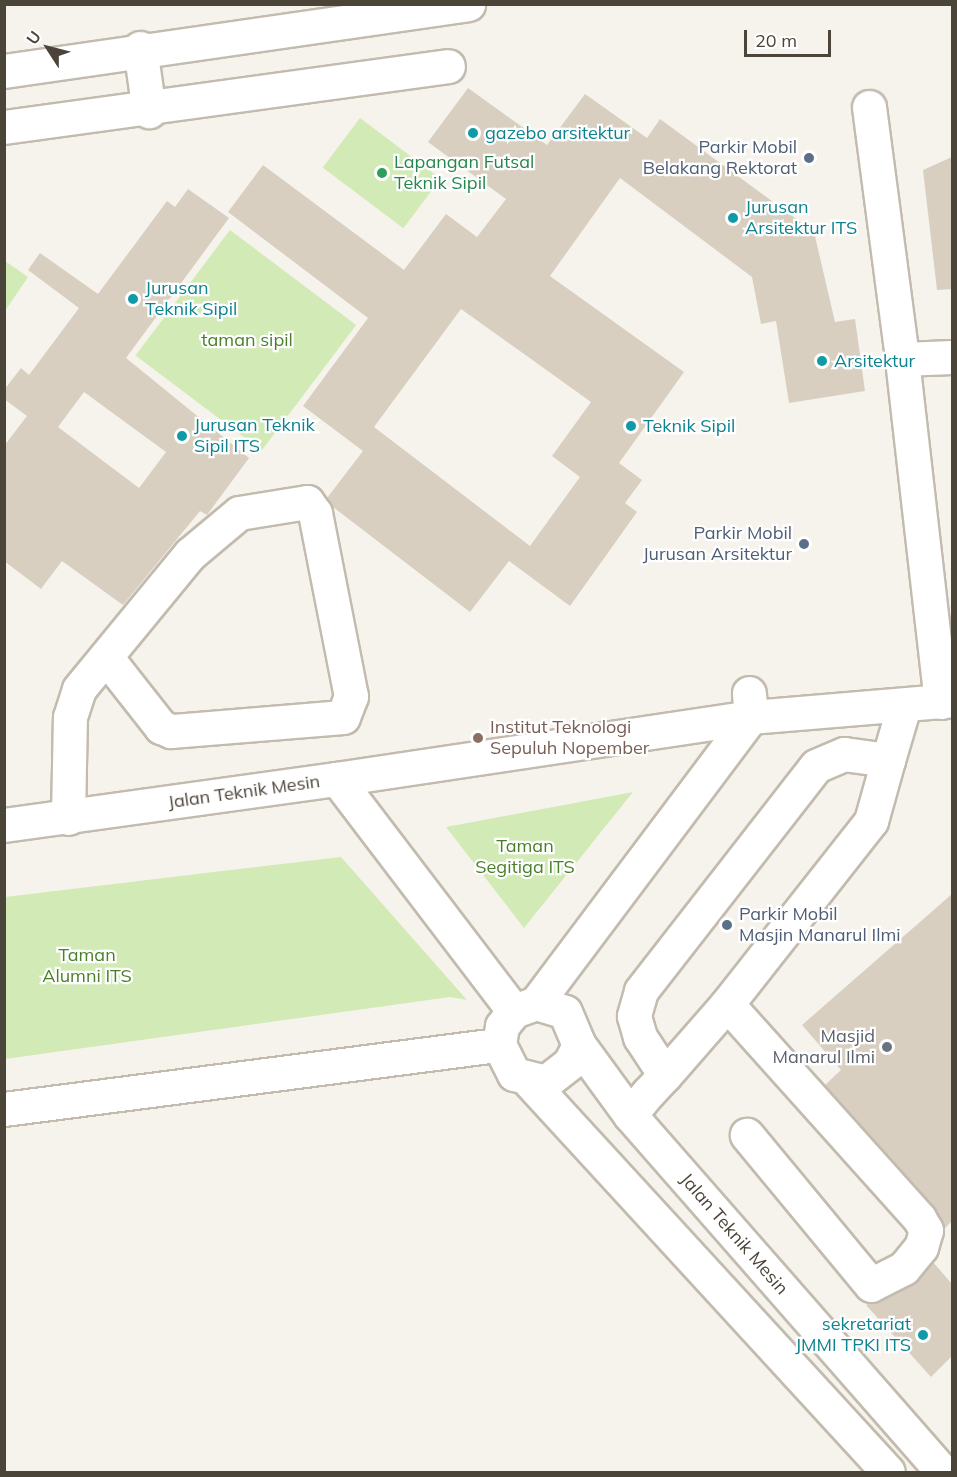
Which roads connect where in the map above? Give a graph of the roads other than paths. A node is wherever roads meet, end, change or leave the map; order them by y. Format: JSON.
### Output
{"nodes":[{"id":1,"x":468,"y":4,"type":"edge"},
{"id":2,"x":141,"y":48,"type":"junction"},
{"id":3,"x":448,"y":66,"type":"dead end"},
{"id":4,"x":4,"y":71,"type":"edge"},
{"id":5,"x":869,"y":107,"type":"dead end"},
{"id":6,"x":149,"y":111,"type":"junction"},
{"id":7,"x":4,"y":127,"type":"edge"},
{"id":8,"x":952,"y":357,"type":"edge"},
{"id":9,"x":902,"y":359,"type":"junction"},
{"id":10,"x":942,"y":621,"type":"edge"},
{"id":11,"x":106,"y":657,"type":"junction"},
{"id":12,"x":947,"y":701,"type":"edge"},
{"id":13,"x":750,"y":705,"type":"junction"},
{"id":14,"x":904,"y":706,"type":"junction"},
{"id":15,"x":888,"y":760,"type":"junction"},
{"id":16,"x":337,"y":779,"type":"junction"},
{"id":17,"x":68,"y":818,"type":"junction"},
{"id":18,"x":4,"y":825,"type":"edge"},
{"id":19,"x":727,"y":1004,"type":"junction"},
{"id":20,"x":525,"y":1007,"type":"junction"},
{"id":21,"x":499,"y":1045,"type":"junction"},
{"id":22,"x":579,"y":1045,"type":"junction"},
{"id":23,"x":665,"y":1075,"type":"junction"},
{"id":24,"x":530,"y":1082,"type":"junction"},
{"id":25,"x":4,"y":1108,"type":"edge"},
{"id":26,"x":630,"y":1115,"type":"junction"},
{"id":27,"x":747,"y":1135,"type":"dead end"},
{"id":28,"x":888,"y":1473,"type":"edge"},
{"id":29,"x":942,"y":1473,"type":"edge"}],
"edges":[{"from":1,"to":2,"type":"lane"},
{"from":2,"to":4,"type":"lane"},
{"from":2,"to":6,"type":"lane"},
{"from":3,"to":6,"type":"lane"},
{"from":5,"to":9,"type":"lane"},
{"from":6,"to":7,"type":"lane"},
{"from":8,"to":9,"type":"lane"},
{"from":9,"to":10,"type":"lane"},
{"from":10,"to":12,"type":"lane"},
{"from":11,"to":11,"type":"lane"},
{"from":11,"to":17,"type":"lane"},
{"from":12,"to":14,"type":"lane"},
{"from":13,"to":14,"type":"lane"},
{"from":13,"to":16,"type":"lane"},
{"from":13,"to":20,"type":"lane"},
{"from":14,"to":15,"type":"lane"},
{"from":15,"to":19,"type":"lane"},
{"from":15,"to":23,"type":"lane"},
{"from":16,"to":17,"type":"lane","name":"Jalan Teknik Mesin"},
{"from":16,"to":20,"type":"lane","name":"Jalan Teknik Mesin"},
{"from":17,"to":18,"type":"lane","name":"Jalan Teknik Mesin"},
{"from":19,"to":23,"type":"lane"},
{"from":19,"to":27,"type":"lane"},
{"from":20,"to":21,"type":"lane"},
{"from":20,"to":22,"type":"lane"},
{"from":21,"to":24,"type":"lane"},
{"from":21,"to":25,"type":"lane"},
{"from":22,"to":24,"type":"lane"},
{"from":22,"to":26,"type":"lane","name":"Jalan Teknik Mesin"},
{"from":23,"to":26,"type":"lane"},
{"from":24,"to":28,"type":"lane"},
{"from":26,"to":29,"type":"lane","name":"Jalan Teknik Mesin"}]}
